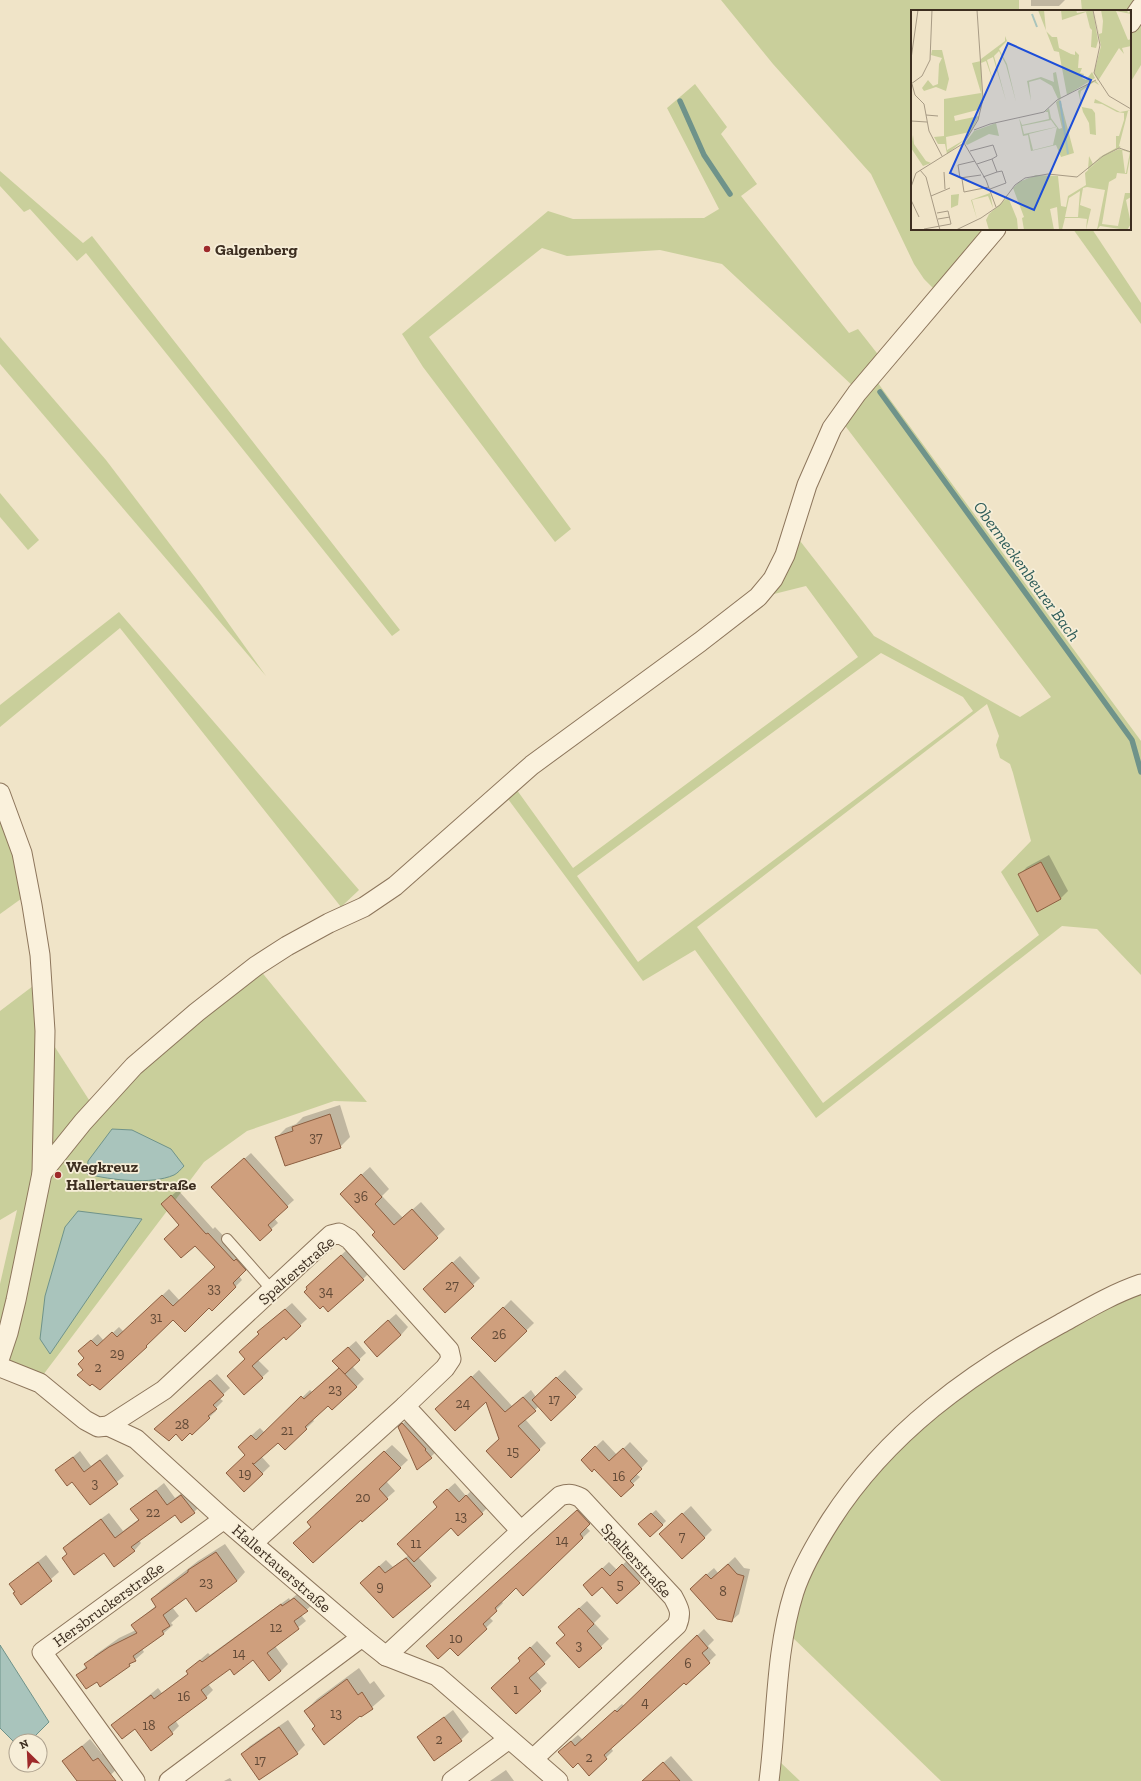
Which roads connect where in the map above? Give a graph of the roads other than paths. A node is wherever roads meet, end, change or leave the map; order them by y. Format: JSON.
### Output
{"nodes":[{"id":1,"x":1141,"y":7,"type":"edge"},
{"id":2,"x":1131,"y":22,"type":"edge"},
{"id":3,"x":995,"y":230,"type":"edge"},
{"id":4,"x":0,"y":793,"type":"edge"},
{"id":5,"x":42,"y":1173,"type":"junction"},
{"id":6,"x":227,"y":1240,"type":"dead end"},
{"id":7,"x":1141,"y":1284,"type":"edge"},
{"id":8,"x":272,"y":1290,"type":"junction"},
{"id":9,"x":0,"y":1357,"type":"edge"},
{"id":10,"x":0,"y":1367,"type":"edge"},
{"id":11,"x":405,"y":1406,"type":"junction"},
{"id":12,"x":108,"y":1426,"type":"junction"},
{"id":13,"x":224,"y":1519,"type":"junction"},
{"id":14,"x":521,"y":1531,"type":"junction"},
{"id":15,"x":252,"y":1543,"type":"junction"},
{"id":16,"x":362,"y":1637,"type":"junction"},
{"id":17,"x":386,"y":1656,"type":"junction"},
{"id":18,"x":509,"y":1739,"type":"junction"},
{"id":19,"x":533,"y":1759,"type":"junction"},
{"id":20,"x":135,"y":1781,"type":"edge"},
{"id":21,"x":169,"y":1781,"type":"edge"},
{"id":22,"x":452,"y":1781,"type":"edge"},
{"id":23,"x":558,"y":1781,"type":"edge"},
{"id":24,"x":769,"y":1781,"type":"edge"}],
"edges":[{"from":1,"to":2,"type":"street"},
{"from":3,"to":5,"type":"street"},
{"from":4,"to":5,"type":"street"},
{"from":5,"to":9,"type":"street"},
{"from":6,"to":8,"type":"lane"},
{"from":7,"to":24,"type":"street"},
{"from":8,"to":11,"type":"street","name":"Spalterstraße"},
{"from":8,"to":12,"type":"street","name":"Spalterstraße"},
{"from":10,"to":12,"type":"street","name":"Hallertauerstraße"},
{"from":11,"to":14,"type":"street"},
{"from":11,"to":15,"type":"street","name":"Spalterstraße"},
{"from":12,"to":13,"type":"street","name":"Hallertauerstraße"},
{"from":13,"to":15,"type":"street","name":"Hallertauerstraße"},
{"from":13,"to":20,"type":"street","name":"Hersbruckerstraße"},
{"from":14,"to":17,"type":"street","name":"Spalterstraße"},
{"from":14,"to":19,"type":"street","name":"Spalterstraße"},
{"from":15,"to":16,"type":"street","name":"Hallertauerstraße"},
{"from":16,"to":17,"type":"street","name":"Hallertauerstraße"},
{"from":16,"to":21,"type":"street"},
{"from":17,"to":18,"type":"street","name":"Hallertauerstraße"},
{"from":18,"to":19,"type":"street","name":"Hallertauerstraße"},
{"from":18,"to":22,"type":"street"},
{"from":19,"to":23,"type":"street","name":"Hallertauerstraße"}]}
